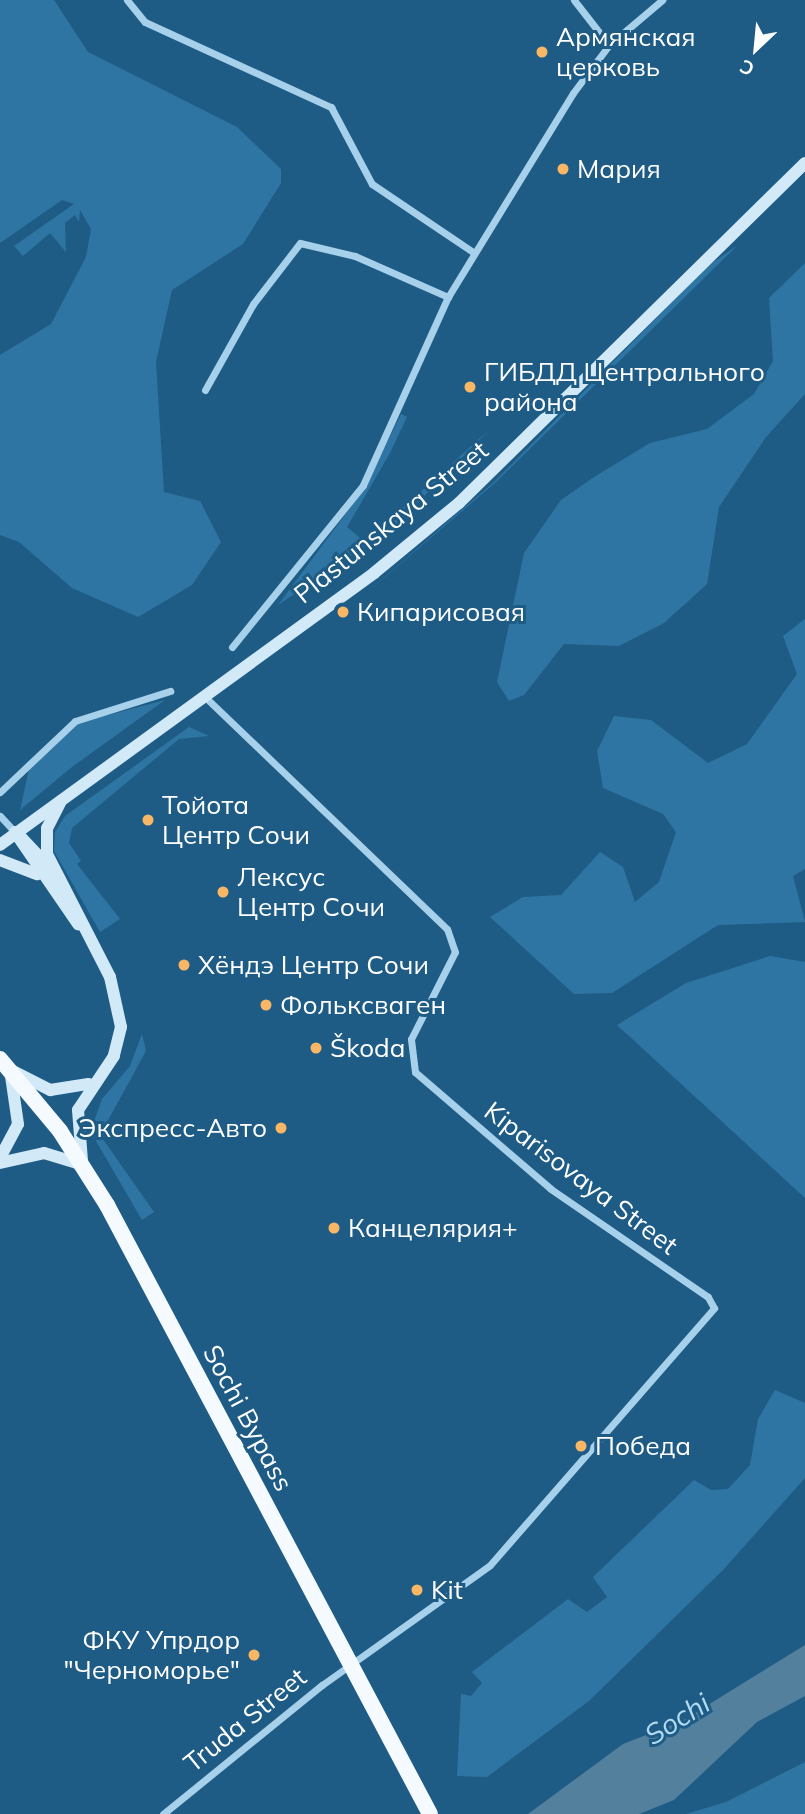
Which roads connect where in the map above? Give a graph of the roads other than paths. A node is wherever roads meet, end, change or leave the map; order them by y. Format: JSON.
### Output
{"nodes":[{"id":1,"x":127,"y":0,"type":"edge"},
{"id":2,"x":574,"y":0,"type":"edge"},
{"id":3,"x":662,"y":0,"type":"edge"},
{"id":4,"x":609,"y":45,"type":"junction"},
{"id":5,"x":805,"y":163,"type":"edge"},
{"id":6,"x":473,"y":252,"type":"junction"},
{"id":7,"x":449,"y":297,"type":"junction"},
{"id":8,"x":205,"y":390,"type":"dead end"},
{"id":9,"x":232,"y":646,"type":"dead end"},
{"id":10,"x":170,"y":691,"type":"dead end"},
{"id":11,"x":203,"y":695,"type":"junction"},
{"id":12,"x":0,"y":792,"type":"edge"},
{"id":13,"x":63,"y":798,"type":"junction"},
{"id":14,"x":0,"y":816,"type":"edge"},
{"id":15,"x":16,"y":832,"type":"junction"},
{"id":16,"x":0,"y":845,"type":"edge"},
{"id":17,"x":0,"y":860,"type":"edge"},
{"id":18,"x":46,"y":873,"type":"junction"},
{"id":19,"x":5,"y":1064,"type":"edge"},
{"id":20,"x":94,"y":1081,"type":"junction"},
{"id":21,"x":0,"y":1160,"type":"edge"},
{"id":22,"x":83,"y":1165,"type":"junction"},
{"id":23,"x":355,"y":1661,"type":"joint"},
{"id":24,"x":163,"y":1814,"type":"edge"},
{"id":25,"x":430,"y":1814,"type":"edge"}],
"edges":[{"from":1,"to":6,"type":"street"},
{"from":2,"to":4,"type":"street"},
{"from":3,"to":4,"type":"street","name":"Plastunskaya Street"},
{"from":4,"to":6,"type":"street","name":"Plastunskaya Street"},
{"from":5,"to":11,"type":"main road","name":"Plastunskaya Street"},
{"from":6,"to":7,"type":"street","name":"Plastunskaya Street"},
{"from":7,"to":8,"type":"street"},
{"from":7,"to":9,"type":"street","name":"Plastunskaya Street"},
{"from":10,"to":12,"type":"street"},
{"from":11,"to":13,"type":"main road","name":"Plastunskaya Street"},
{"from":11,"to":23,"type":"street","name":"Kiparisovaya Street"},
{"from":13,"to":15,"type":"main road","name":"Plastunskaya Street"},
{"from":13,"to":18,"type":"main road"},
{"from":14,"to":15,"type":"street"},
{"from":15,"to":16,"type":"main road","name":"Plastunskaya Street"},
{"from":15,"to":18,"type":"main road"},
{"from":17,"to":18,"type":"main road"},
{"from":18,"to":20,"type":"main road"},
{"from":19,"to":20,"type":"main road"},
{"from":19,"to":21,"type":"main road"},
{"from":19,"to":22,"type":"highway","name":"Sochi Bypass"},
{"from":20,"to":22,"type":"main road"},
{"from":21,"to":22,"type":"main road"},
{"from":22,"to":25,"type":"highway","name":"Sochi Bypass"},
{"from":23,"to":24,"type":"street","name":"Truda Street"}]}
